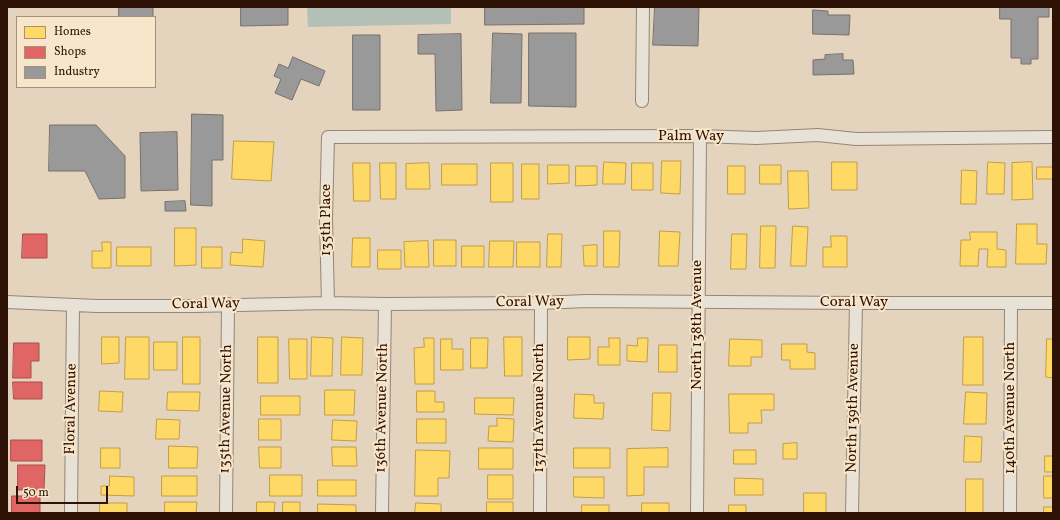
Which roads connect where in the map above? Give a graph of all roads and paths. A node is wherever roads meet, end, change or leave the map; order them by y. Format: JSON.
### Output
{"nodes":[{"id":1,"x":643,"y":7,"type":"edge"},
{"id":2,"x":642,"y":101,"type":"dead end"},
{"id":3,"x":700,"y":136,"type":"junction"},
{"id":4,"x":328,"y":137,"type":"joint"},
{"id":5,"x":1053,"y":137,"type":"edge"},
{"id":6,"x":7,"y":302,"type":"edge"},
{"id":7,"x":328,"y":302,"type":"junction"},
{"id":8,"x":698,"y":302,"type":"junction"},
{"id":9,"x":541,"y":303,"type":"junction"},
{"id":10,"x":856,"y":303,"type":"junction"},
{"id":11,"x":1053,"y":303,"type":"edge"},
{"id":12,"x":228,"y":304,"type":"junction"},
{"id":13,"x":384,"y":304,"type":"junction"},
{"id":14,"x":1011,"y":304,"type":"junction"},
{"id":15,"x":73,"y":305,"type":"junction"},
{"id":16,"x":71,"y":513,"type":"edge"},
{"id":17,"x":226,"y":513,"type":"edge"},
{"id":18,"x":382,"y":513,"type":"edge"},
{"id":19,"x":540,"y":513,"type":"edge"},
{"id":20,"x":697,"y":513,"type":"edge"},
{"id":21,"x":852,"y":513,"type":"edge"},
{"id":22,"x":1010,"y":513,"type":"edge"}],
"edges":[{"from":1,"to":2,"type":"street"},
{"from":3,"to":4,"type":"street","name":"Palm Way"},
{"from":3,"to":5,"type":"street","name":"Palm Way"},
{"from":3,"to":8,"type":"street","name":"North 138th Avenue"},
{"from":4,"to":7,"type":"street","name":"135th Place"},
{"from":6,"to":15,"type":"street","name":"Coral Way"},
{"from":7,"to":12,"type":"street","name":"Coral Way"},
{"from":7,"to":13,"type":"street","name":"Coral Way"},
{"from":8,"to":9,"type":"street","name":"Coral Way"},
{"from":8,"to":10,"type":"street","name":"Coral Way"},
{"from":8,"to":20,"type":"street","name":"North 138th Avenue"},
{"from":9,"to":13,"type":"street","name":"Coral Way"},
{"from":9,"to":19,"type":"street","name":"137th Avenue North"},
{"from":10,"to":14,"type":"street","name":"Coral Way"},
{"from":10,"to":21,"type":"street","name":"North 139th Avenue"},
{"from":11,"to":14,"type":"street","name":"Coral Way"},
{"from":12,"to":15,"type":"street","name":"Coral Way"},
{"from":12,"to":17,"type":"street","name":"135th Avenue North"},
{"from":13,"to":18,"type":"street","name":"136th Avenue North"},
{"from":14,"to":22,"type":"street","name":"140th Avenue North"},
{"from":15,"to":16,"type":"street","name":"Floral Avenue"}]}
